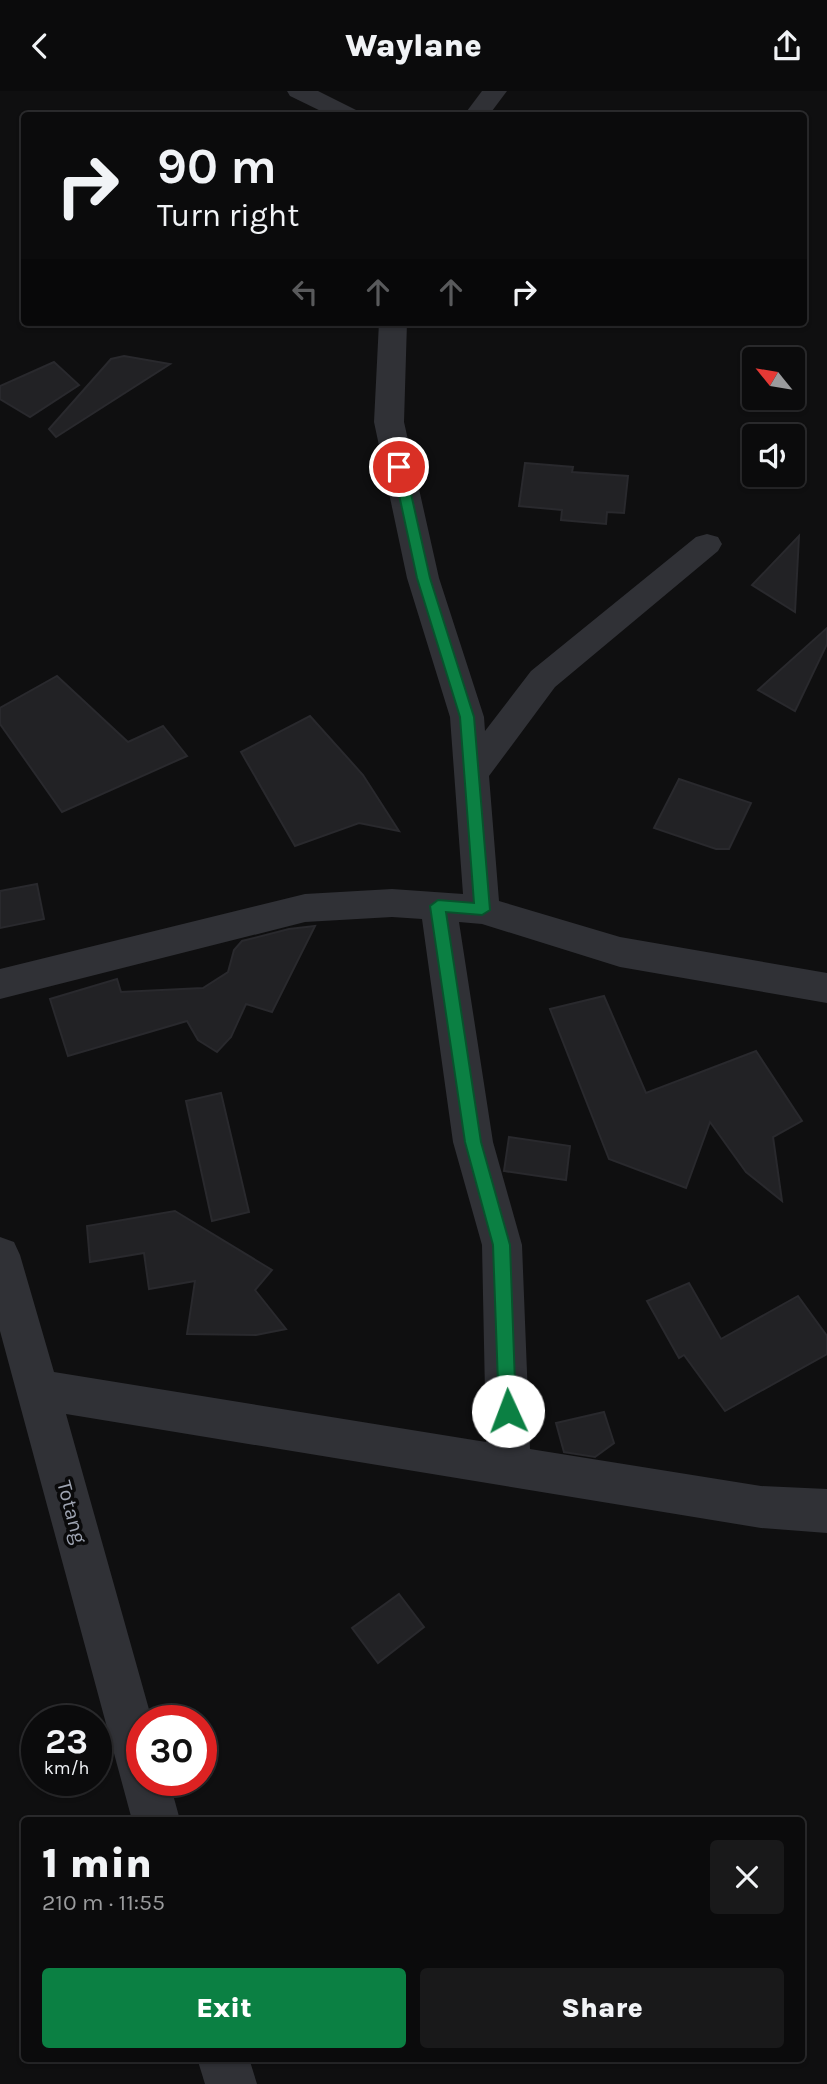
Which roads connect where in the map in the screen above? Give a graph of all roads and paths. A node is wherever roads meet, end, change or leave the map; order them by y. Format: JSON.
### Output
{"nodes":[{"id":1,"x":299,"y":91,"type":"edge"},
{"id":2,"x":495,"y":91,"type":"edge"},
{"id":3,"x":341,"y":112,"type":"edge"},
{"id":4,"x":478,"y":112,"type":"edge"},
{"id":5,"x":393,"y":326,"type":"edge"},
{"id":6,"x":707,"y":544,"type":"dead end"},
{"id":7,"x":471,"y":774,"type":"junction"},
{"id":8,"x":438,"y":906,"type":"junction"},
{"id":9,"x":482,"y":910,"type":"junction"},
{"id":10,"x":0,"y":984,"type":"edge"},
{"id":11,"x":827,"y":988,"type":"edge"},
{"id":12,"x":0,"y":1255,"type":"edge"},
{"id":13,"x":39,"y":1390,"type":"junction"},
{"id":14,"x":509,"y":1466,"type":"junction"},
{"id":15,"x":827,"y":1511,"type":"edge"},
{"id":16,"x":126,"y":1709,"type":"edge"},
{"id":17,"x":149,"y":1796,"type":"edge"},
{"id":18,"x":155,"y":1817,"type":"edge"},
{"id":19,"x":224,"y":2062,"type":"edge"},
{"id":20,"x":231,"y":2084,"type":"edge"}],
"edges":[{"from":1,"to":3,"type":"street"},
{"from":2,"to":4,"type":"street"},
{"from":5,"to":7,"type":"street"},
{"from":6,"to":7,"type":"street"},
{"from":7,"to":9,"type":"street"},
{"from":8,"to":9,"type":"street"},
{"from":8,"to":10,"type":"street"},
{"from":8,"to":14,"type":"street"},
{"from":9,"to":11,"type":"street"},
{"from":12,"to":13,"type":"street","name":"Totang"},
{"from":13,"to":14,"type":"street"},
{"from":13,"to":16,"type":"street","name":"Totang"},
{"from":14,"to":15,"type":"street"},
{"from":17,"to":18,"type":"street"},
{"from":19,"to":20,"type":"street"}]}
